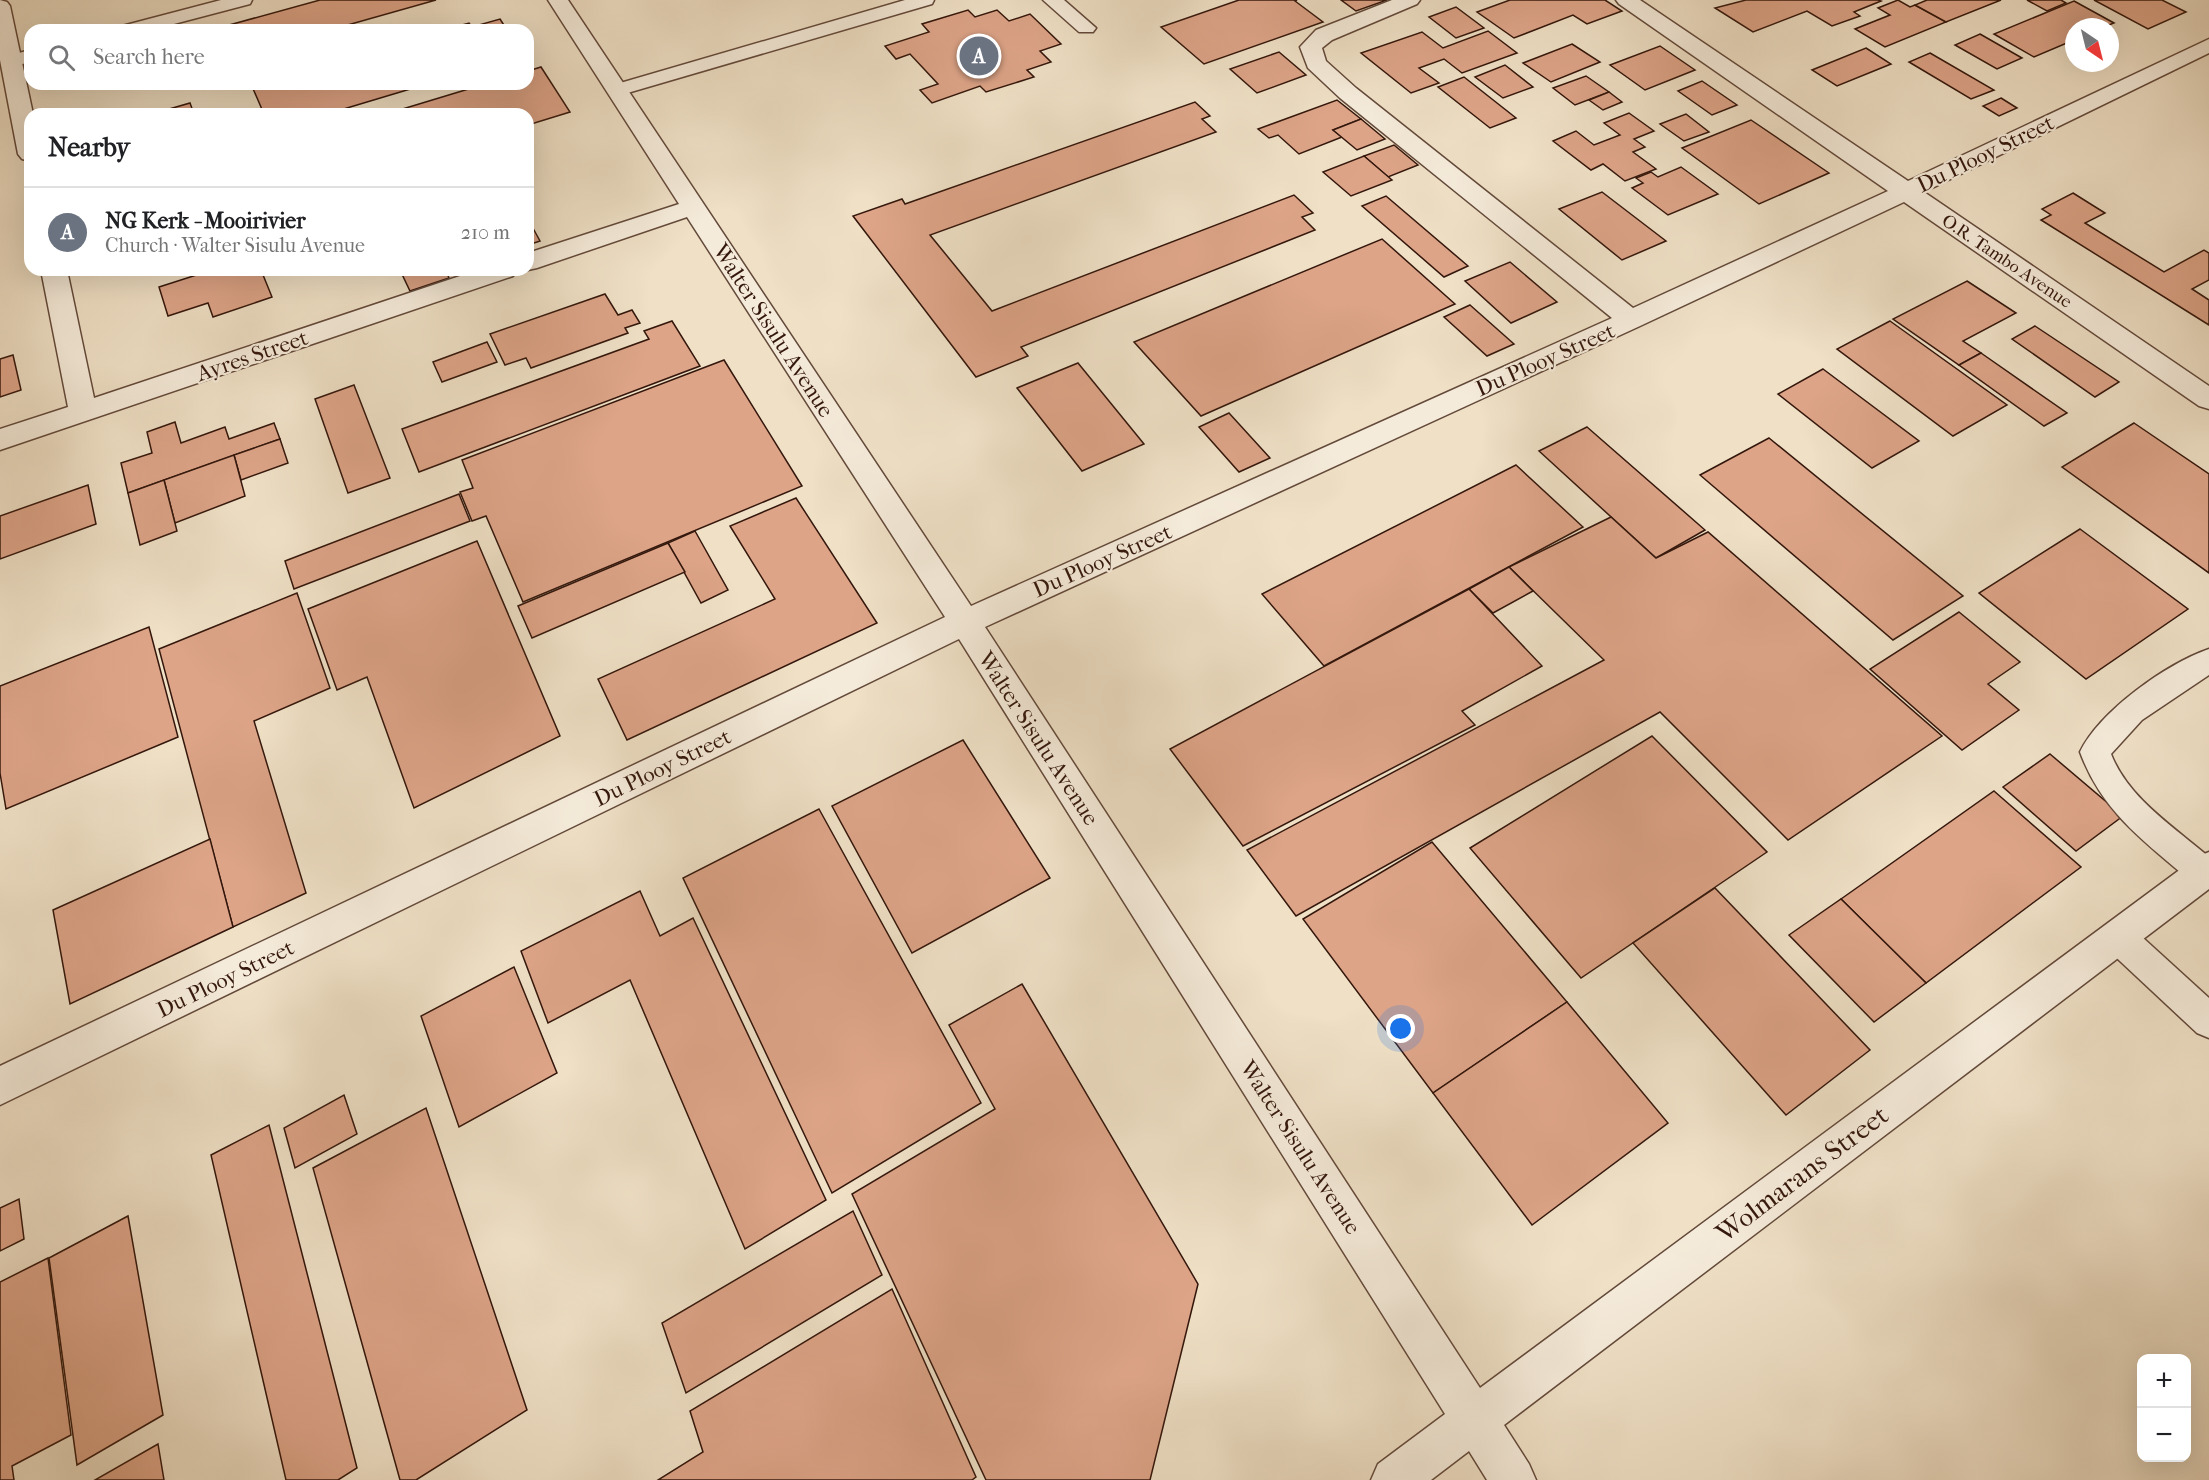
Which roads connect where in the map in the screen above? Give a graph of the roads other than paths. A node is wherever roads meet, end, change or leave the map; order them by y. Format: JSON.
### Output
{"nodes":[{"id":1,"x":243,"y":0,"type":"edge"},
{"id":2,"x":925,"y":0,"type":"edge"},
{"id":3,"x":1052,"y":0,"type":"edge"},
{"id":4,"x":1410,"y":0,"type":"edge"},
{"id":5,"x":1626,"y":0,"type":"edge"},
{"id":6,"x":561,"y":1,"type":"edge"},
{"id":7,"x":0,"y":6,"type":"edge"},
{"id":8,"x":152,"y":24,"type":"edge"},
{"id":9,"x":1086,"y":28,"type":"dead end"},
{"id":10,"x":2209,"y":45,"type":"edge"},
{"id":11,"x":20,"y":58,"type":"edge"},
{"id":12,"x":617,"y":90,"type":"junction"},
{"id":13,"x":25,"y":108,"type":"edge"},
{"id":14,"x":1905,"y":192,"type":"junction"},
{"id":15,"x":693,"y":207,"type":"junction"},
{"id":16,"x":534,"y":260,"type":"edge"},
{"id":17,"x":55,"y":276,"type":"edge"},
{"id":18,"x":486,"y":276,"type":"edge"},
{"id":19,"x":1631,"y":320,"type":"junction"},
{"id":20,"x":2209,"y":399,"type":"edge"},
{"id":21,"x":83,"y":412,"type":"junction"},
{"id":22,"x":0,"y":440,"type":"edge"},
{"id":23,"x":965,"y":622,"type":"junction"},
{"id":24,"x":2209,"y":661,"type":"edge"},
{"id":25,"x":2206,"y":870,"type":"edge"},
{"id":26,"x":2118,"y":937,"type":"junction"},
{"id":27,"x":2209,"y":1021,"type":"edge"},
{"id":28,"x":0,"y":1086,"type":"edge"},
{"id":29,"x":1475,"y":1419,"type":"junction"},
{"id":30,"x":1394,"y":1480,"type":"edge"},
{"id":31,"x":1513,"y":1480,"type":"edge"}],
"edges":[{"from":1,"to":8,"type":"lane"},
{"from":2,"to":12,"type":"lane"},
{"from":3,"to":9,"type":"lane"},
{"from":4,"to":19,"type":"street"},
{"from":5,"to":14,"type":"street","name":"O.R. Tambo Avenue"},
{"from":6,"to":12,"type":"street","name":"Walter Sisulu Avenue"},
{"from":7,"to":11,"type":"street"},
{"from":10,"to":14,"type":"street","name":"Du Plooy Street"},
{"from":11,"to":13,"type":"street"},
{"from":12,"to":15,"type":"street","name":"Walter Sisulu Avenue"},
{"from":14,"to":19,"type":"street","name":"Du Plooy Street"},
{"from":14,"to":20,"type":"street","name":"O.R. Tambo Avenue"},
{"from":15,"to":16,"type":"street"},
{"from":15,"to":23,"type":"street","name":"Walter Sisulu Avenue"},
{"from":17,"to":21,"type":"street"},
{"from":18,"to":21,"type":"street","name":"Ayres Street"},
{"from":19,"to":23,"type":"street","name":"Du Plooy Street"},
{"from":21,"to":22,"type":"street","name":"Ayres Street"},
{"from":23,"to":28,"type":"street","name":"Du Plooy Street"},
{"from":23,"to":29,"type":"street","name":"Walter Sisulu Avenue"},
{"from":24,"to":25,"type":"lane"},
{"from":25,"to":26,"type":"street","name":"Wolmarans Street"},
{"from":26,"to":27,"type":"lane"},
{"from":26,"to":29,"type":"street","name":"Wolmarans Street"},
{"from":29,"to":30,"type":"street","name":"Wolmarans Street"},
{"from":29,"to":31,"type":"street","name":"Walter Sisulu Avenue"}]}
